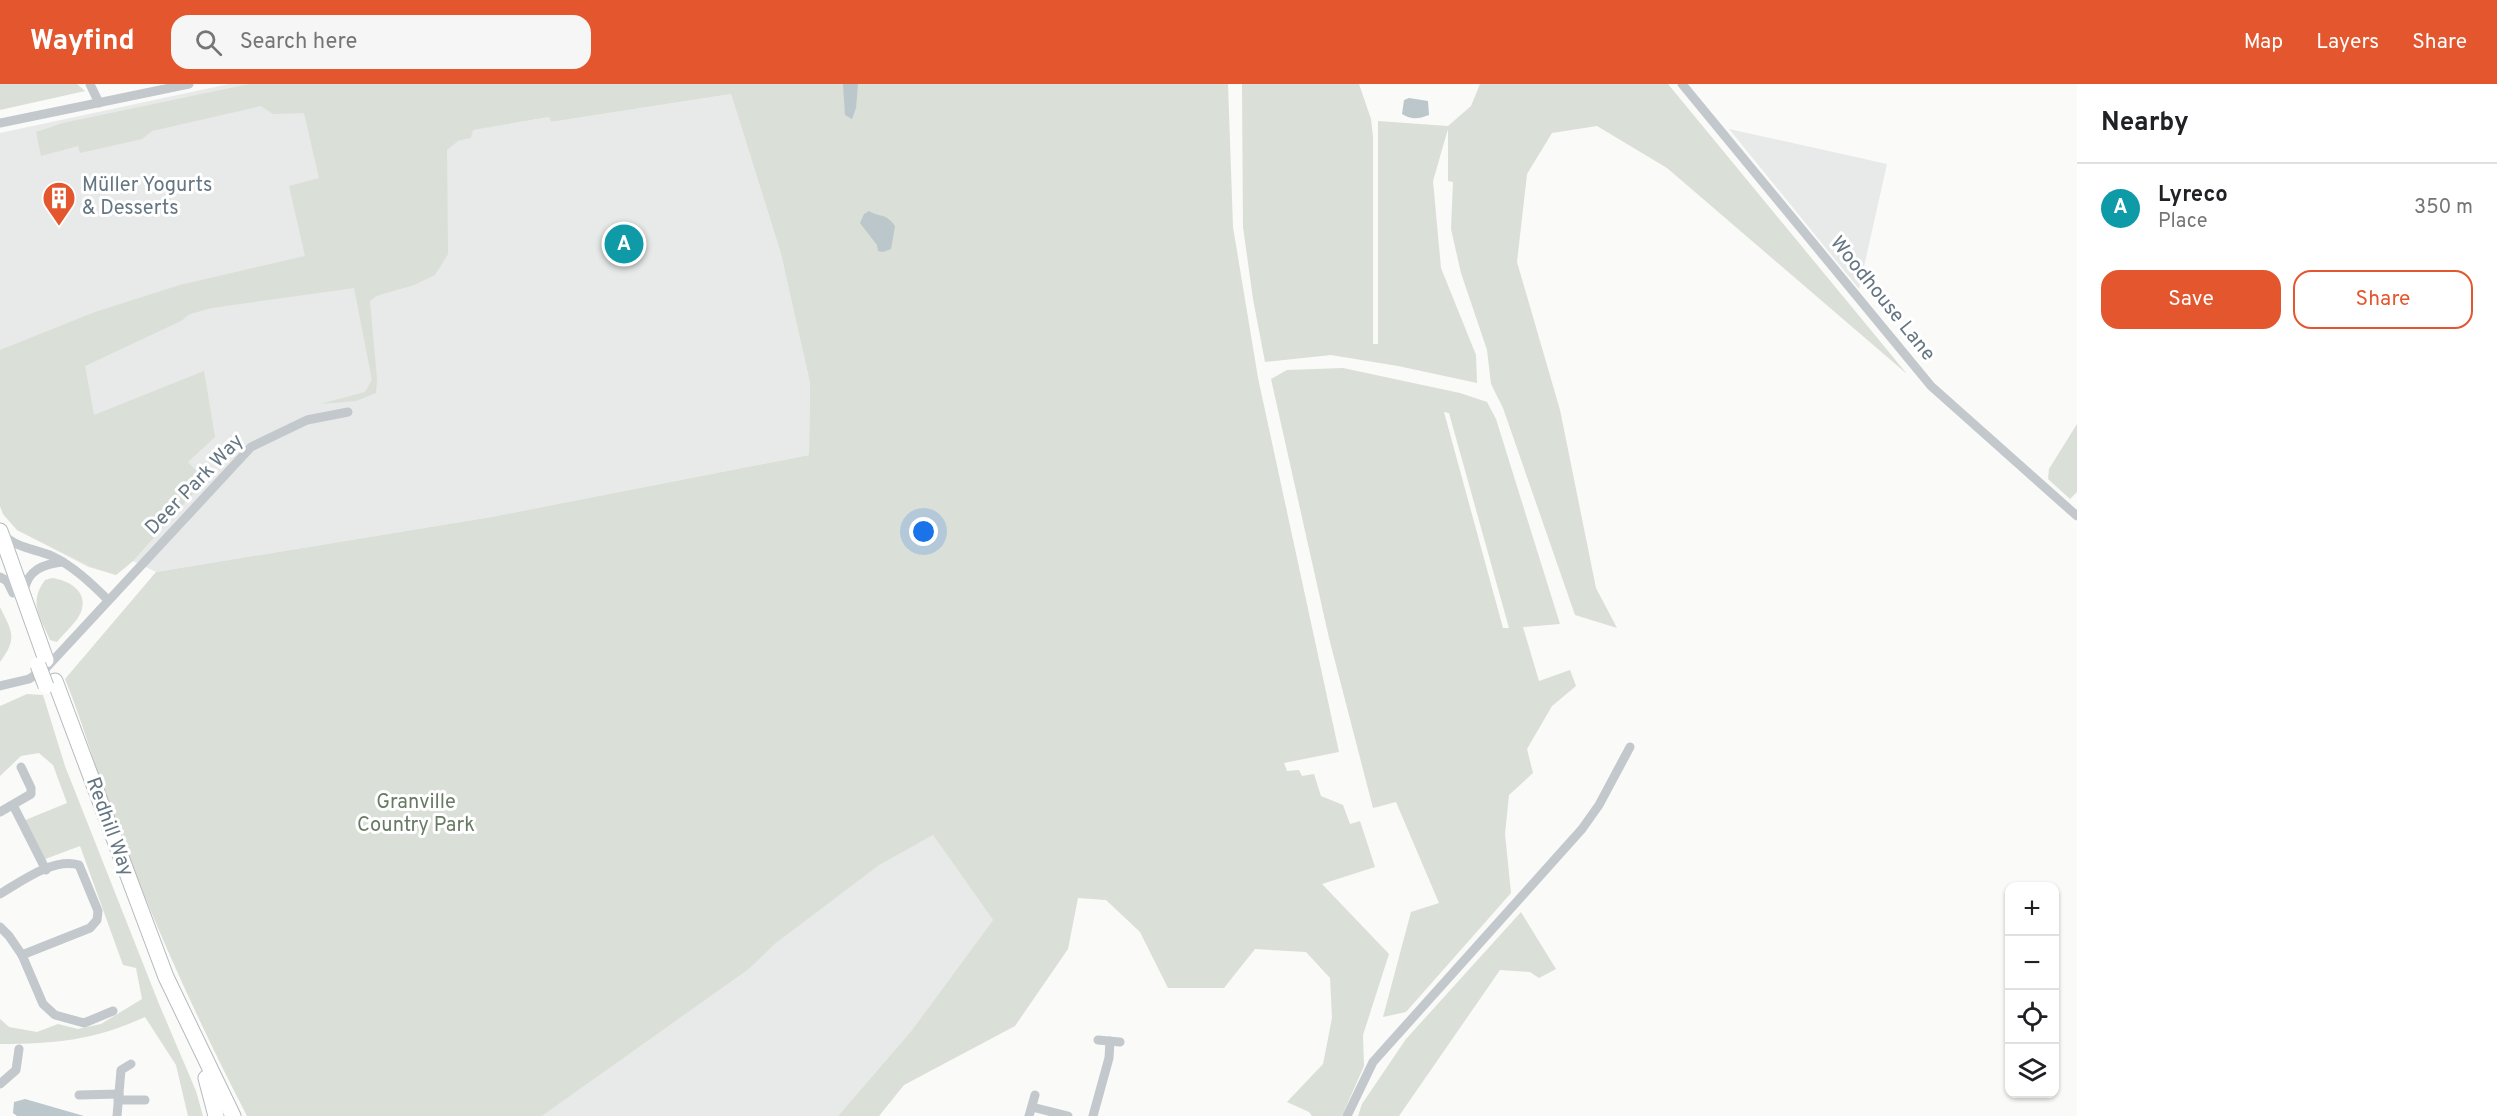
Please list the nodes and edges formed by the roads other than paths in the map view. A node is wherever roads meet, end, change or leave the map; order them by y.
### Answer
1 (90, 84) edge
2 (189, 84) edge
3 (1682, 84) edge
4 (99, 103) junction
5 (0, 123) edge
6 (348, 412) dead end
7 (2077, 516) edge
8 (0, 530) edge
9 (0, 554) edge
10 (63, 562) junction
11 (0, 577) edge
12 (13, 594) junction
13 (108, 600) junction
14 (26, 606) junction
15 (42, 662) junction
16 (50, 683) junction
17 (0, 686) edge
18 (1630, 747) dead end
19 (21, 767) dead end
20 (13, 805) junction
21 (0, 812) edge
22 (46, 870) junction
23 (0, 894) edge
24 (1, 930) edge
25 (22, 956) junction
26 (97, 1007) dead end
27 (113, 1011) dead end
28 (102, 1017) junction
29 (1098, 1040) dead end
30 (19, 1049) dead end
31 (207, 1063) junction
32 (130, 1064) dead end
33 (0, 1084) edge
34 (79, 1095) dead end
35 (1035, 1095) dead end
36 (118, 1097) junction
37 (145, 1100) dead end
38 (1030, 1111) edge
39 (117, 1116) edge
40 (216, 1116) edge
41 (220, 1116) edge
42 (233, 1116) edge
43 (1068, 1116) edge
44 (1093, 1116) edge
45 (1347, 1116) edge

1 - 4 street
2 - 4 street
3 - 7 street, Woodhouse Lane
4 - 5 street
6 - 13 street, Deer Park Way
8 - 10 street
8 - 14 main road, Redhill Way
9 - 12 main road, Redhill Way
10 - 13 street
10 - 14 street
11 - 12 street
12 - 15 main road, Redhill Way
13 - 17 street, Deer Park Way
14 - 15 main road, Redhill Way
15 - 16 main road, Redhill Way, bridge
16 - 31 main road, Redhill Way
16 - 40 main road, Redhill Way
18 - 45 street
19 - 20 street
20 - 21 street
20 - 22 street
22 - 23 street
22 - 25 street
24 - 25 street
25 - 28 street
26 - 28 street
27 - 28 street
29 - 44 street
30 - 33 street
31 - 41 main road
31 - 42 main road, Redhill Way
32 - 36 street
34 - 36 street
35 - 38 street
36 - 37 street
36 - 39 street
38 - 43 street

